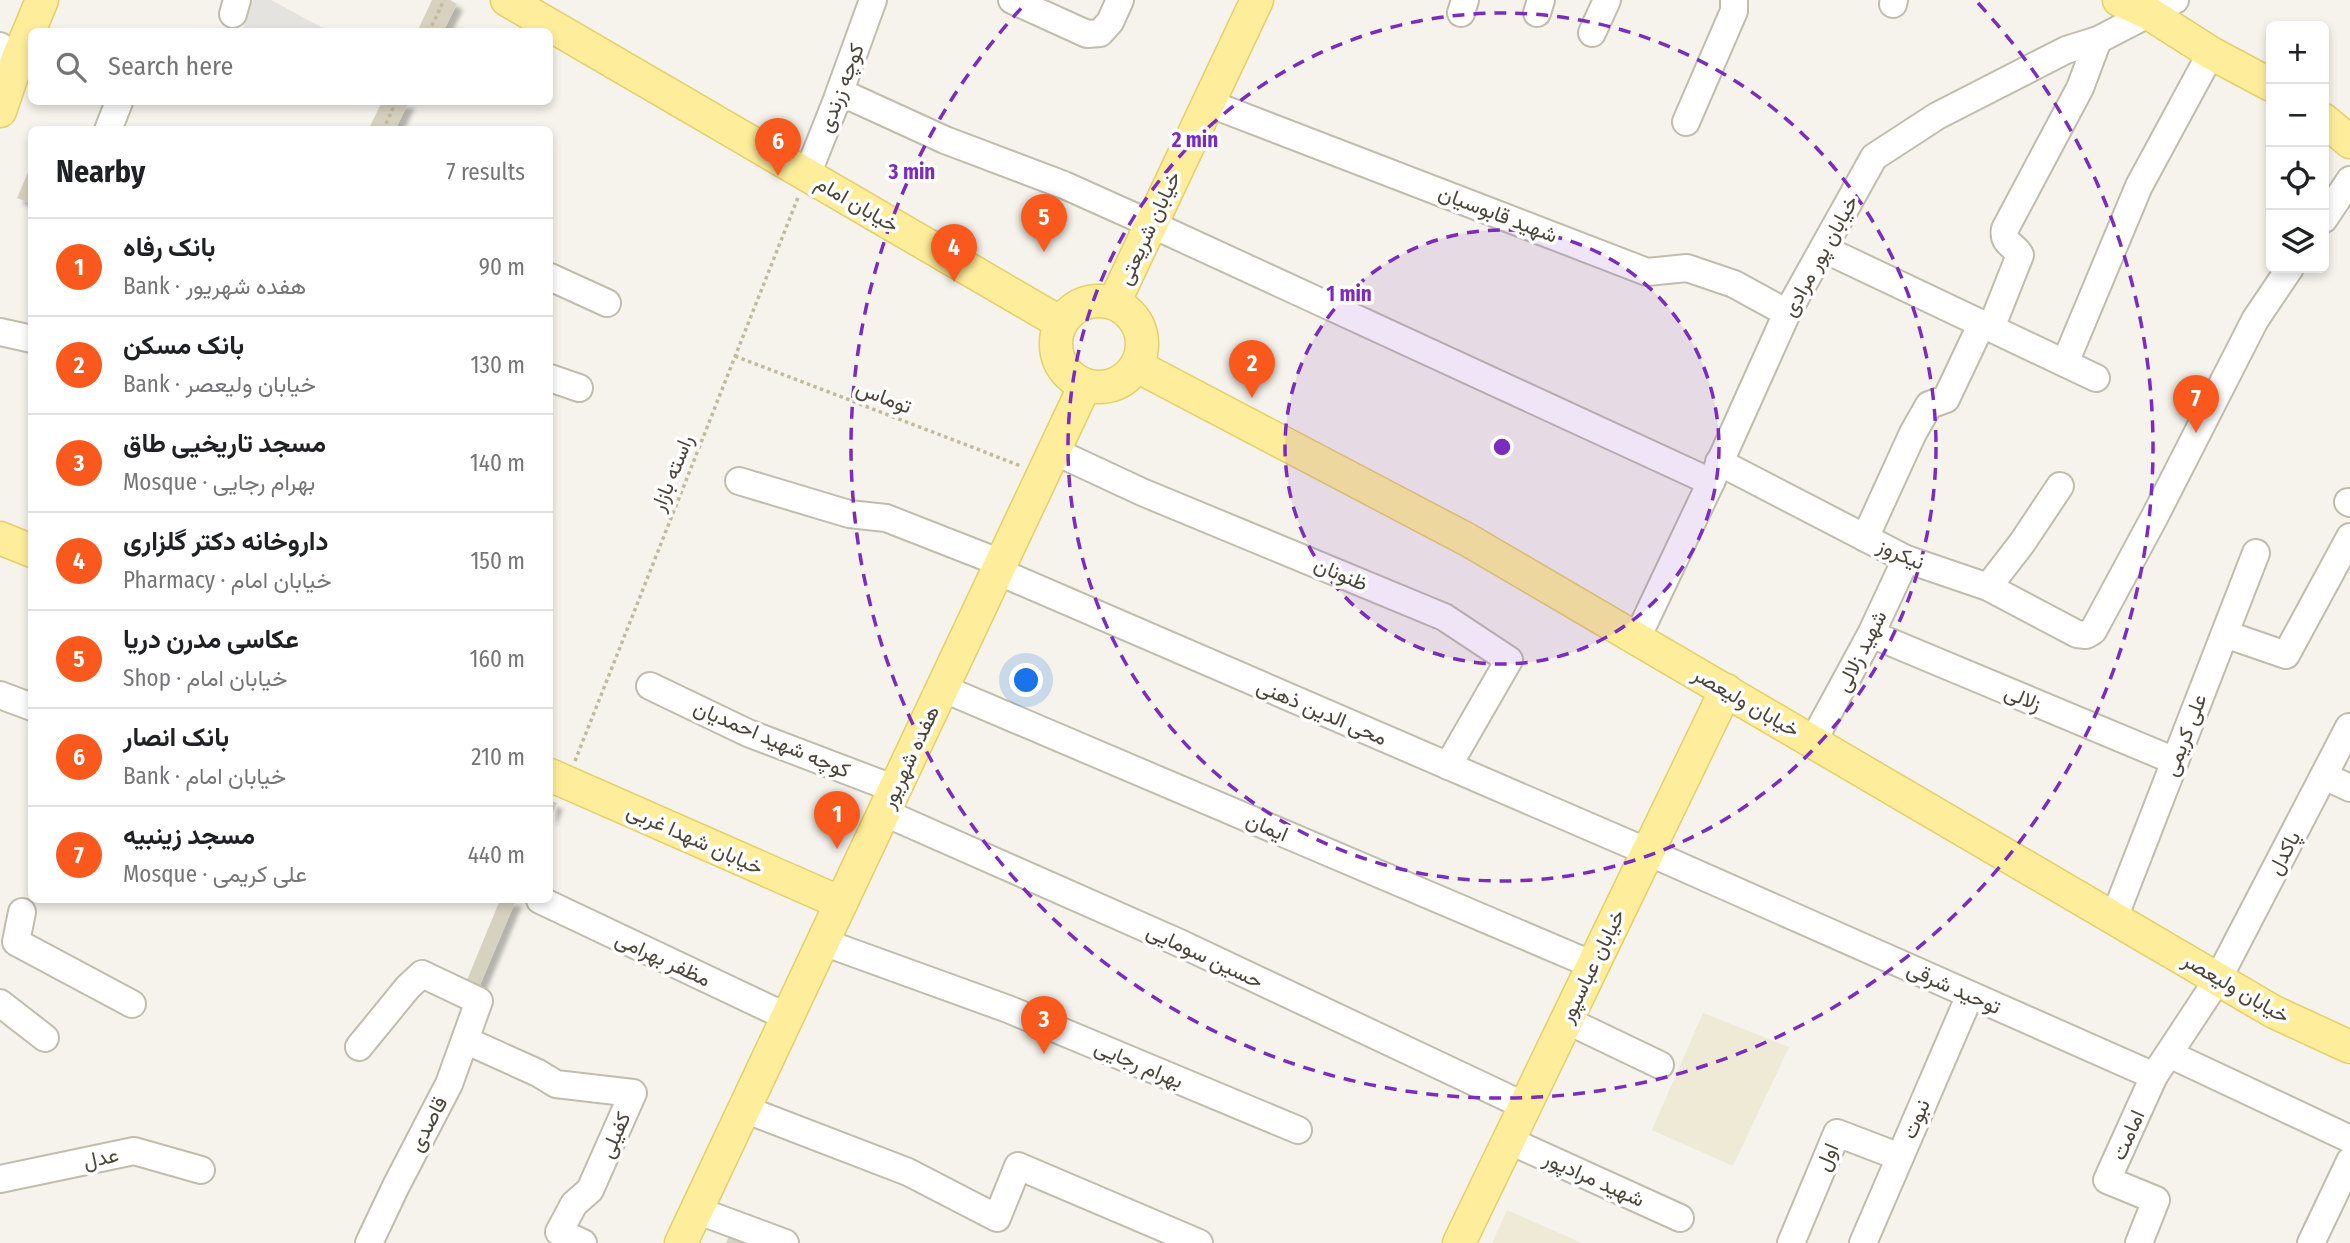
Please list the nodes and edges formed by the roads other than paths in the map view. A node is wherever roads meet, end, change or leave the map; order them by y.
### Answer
1 (42, 0) edge
2 (507, 0) edge
3 (873, 0) edge
4 (1012, 0) edge
5 (1120, 0) edge
6 (1257, 0) edge
7 (1607, 0) edge
8 (1734, 0) edge
9 (2119, 0) edge
10 (2162, 7) edge
11 (1592, 33) dead end
12 (2098, 40) junction
13 (9, 52) edge
14 (2211, 52) junction
15 (2269, 84) edge
16 (840, 92) junction
17 (1208, 103) junction
18 (118, 105) edge
19 (0, 111) edge
20 (1686, 122) dead end
21 (110, 126) edge
22 (807, 175) junction
23 (2350, 180) edge
24 (2329, 212) edge
25 (1151, 224) junction
26 (1824, 249) junction
27 (2288, 273) edge
28 (553, 278) edge
29 (607, 303) dead end
30 (1114, 303) junction
31 (1787, 313) junction
32 (1061, 323) junction
33 (1987, 325) junction
34 (2065, 363) junction
35 (1137, 366) junction
36 (2096, 378) dead end
37 (553, 379) edge
38 (1085, 385) junction
39 (579, 388) dead end
40 (1054, 451) junction
41 (1715, 472) junction
42 (739, 481) dead end
43 (2060, 486) dead end
44 (2350, 537) edge
45 (0, 538) edge
46 (1865, 538) junction
47 (28, 549) edge
48 (2256, 553) dead end
49 (1906, 559) junction
50 (999, 567) junction
51 (1988, 587) junction
52 (1871, 634) junction
53 (2225, 634) junction
54 (1637, 638) junction
55 (650, 686) dead end
56 (942, 688) junction
57 (1726, 690) junction
58 (0, 695) edge
59 (28, 706) edge
60 (2349, 727) edge
61 (1813, 741) junction
62 (2175, 761) junction
63 (1448, 766) junction
64 (2324, 776) junction
65 (558, 779) edge
66 (2350, 788) edge
67 (889, 801) junction
68 (1648, 852) junction
69 (546, 903) edge
70 (841, 903) junction
71 (19, 910) edge
72 (2114, 918) junction
73 (822, 942) junction
74 (1593, 965) junction
75 (2218, 979) junction
76 (1970, 995) junction
77 (0, 1003) edge
78 (132, 1004) dead end
79 (787, 1017) junction
80 (1566, 1020) junction
81 (45, 1038) dead end
82 (465, 1040) junction
83 (359, 1047) dead end
84 (2350, 1047) edge
85 (2169, 1054) junction
86 (1660, 1065) dead end
87 (2154, 1076) junction
88 (1525, 1105) junction
89 (744, 1109) junction
90 (1298, 1130) dead end
91 (2350, 1139) edge
92 (1508, 1140) junction
93 (1900, 1157) junction
94 (2350, 1161) edge
95 (201, 1170) dead end
96 (0, 1179) edge
97 (696, 1210) junction
98 (1680, 1218) dead end
99 (369, 1243) edge
100 (583, 1243) edge
101 (681, 1243) edge
102 (785, 1243) edge
103 (1199, 1243) edge
104 (1459, 1243) edge
105 (1791, 1243) edge
106 (1863, 1243) edge
107 (2139, 1243) edge
108 (2311, 1243) edge

1 - 13 main road
2 - 22 main road, خیابان امام
3 - 16 street, کوچه زرندی
4 - 5 street
6 - 17 main road, خیابان شریعتی
7 - 11 street
8 - 20 street
9 - 10 main road
10 - 12 street, خیابان پور مرادی
10 - 14 main road
12 - 26 street, خیابان پور مرادی
12 - 33 street
13 - 19 main road
14 - 15 main road
14 - 34 street
16 - 22 street, کوچه زرندی
16 - 25 street, نیکروز
17 - 25 main road, خیابان شریعتی
17 - 31 street, شهید قابوسیان
18 - 21 street
22 - 32 main road, خیابان امام
23 - 24 street
25 - 30 main road, خیابان شریعتی
25 - 41 street, نیکروز
26 - 31 street, خیابان پور مرادی
26 - 33 street
27 - 51 street, نیکروز
28 - 29 street
30 - 32 main road
30 - 35 main road
31 - 41 street, خیابان پور مرادی
32 - 38 main road
33 - 34 street
33 - 46 street
34 - 36 street
35 - 38 main road
35 - 54 main road, خیابان ولیعصر
37 - 39 street
38 - 40 main road, هفده شهریور
40 - 50 main road, هفده شهریور
40 - 63 street, ظنونان
41 - 46 street, نیکروز
41 - 54 street, خیابان پور مرادی
42 - 50 street, محی الدین ذهنی
43 - 51 street
44 - 53 street
45 - 47 main road
46 - 49 street, نیکروز
48 - 53 street, علی کریمی
49 - 51 street, نیکروز
49 - 52 street, شهید زلالی
50 - 56 main road, هفده شهریور
50 - 63 street, محی الدین ذهنی
52 - 61 street, شهید زلالی
52 - 62 street, زلالی
53 - 62 street, علی کریمی
54 - 57 main road, خیابان ولیعصر
55 - 67 street, کوچه شهید احمدیان
56 - 67 main road, هفده شهریور
56 - 74 street, ایمان
57 - 61 main road, خیابان ولیعصر
57 - 68 main road, خیابان عباسپور
58 - 59 street
60 - 64 street, پاکدل
61 - 72 main road, خیابان ولیعصر
62 - 72 street, علی کریمی
63 - 68 street, محی الدین ذهنی
64 - 66 street
64 - 75 street, پاکدل
65 - 70 main road, خیابان شهدا غربی
67 - 70 main road, هفده شهریور
67 - 88 street, حسین سومایی
68 - 74 main road, خیابان عباسپور
68 - 76 street, توحید شرقی
69 - 79 street, مظفر بهرامی
70 - 73 main road, هفده شهریور
71 - 78 street
72 - 75 main road, خیابان ولیعصر
73 - 79 main road, هفده شهریور
73 - 90 street, بهرام رجایی
74 - 80 main road, خیابان عباسپور
75 - 84 main road, خیابان ولیعصر
75 - 85 street
76 - 87 street, توحید شرقی
76 - 93 street, نبوت
77 - 81 street
79 - 89 main road, هفده شهریور
80 - 86 street
80 - 88 main road, خیابان عباسپور
82 - 83 street, قاصدی
82 - 99 street, قاصدی
82 - 100 street, کفیلی
85 - 87 street
85 - 91 street
87 - 107 street, امامت
88 - 92 main road, خیابان عباسپور
89 - 97 main road, هفده شهریور
89 - 103 street
92 - 98 street, شهید مرادپور
92 - 104 main road, خیابان عباسپور
93 - 105 street, اول
93 - 106 street, نبوت
94 - 108 street
95 - 96 street, عدل
97 - 101 main road, هفده شهریور
97 - 102 street

